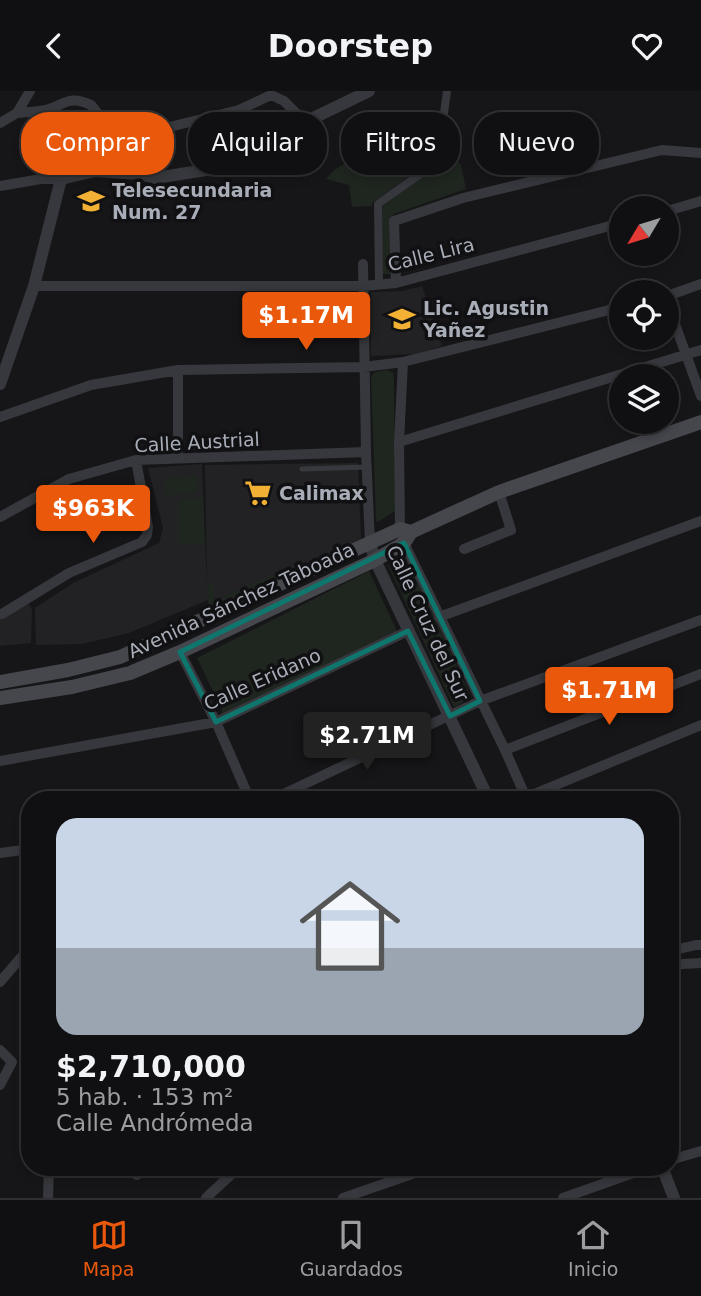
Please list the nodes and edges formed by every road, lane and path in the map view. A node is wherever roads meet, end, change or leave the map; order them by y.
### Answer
1 (30, 91) edge
2 (369, 91) edge
3 (447, 91) edge
4 (26, 112) edge
5 (97, 112) edge
6 (231, 112) edge
7 (295, 112) edge
8 (326, 112) edge
9 (17, 113) junction
10 (21, 113) edge
11 (188, 122) edge
12 (0, 123) edge
13 (701, 153) edge
14 (188, 173) edge
15 (78, 175) edge
16 (144, 175) edge
17 (155, 178) junction
18 (61, 179) junction
19 (0, 187) edge
20 (701, 201) edge
21 (679, 207) edge
22 (609, 226) edge
23 (363, 264) dead end
24 (396, 283) junction
25 (701, 283) edge
26 (379, 284) junction
27 (34, 286) junction
28 (363, 286) junction
29 (679, 291) edge
30 (609, 310) edge
31 (679, 335) edge
32 (701, 350) edge
33 (686, 355) junction
34 (403, 362) junction
35 (364, 367) junction
36 (178, 370) junction
37 (0, 384) edge
38 (701, 396) edge
39 (0, 417) edge
40 (701, 422) edge
41 (399, 442) junction
42 (366, 452) junction
43 (178, 459) junction
44 (136, 460) junction
45 (367, 467) junction
46 (302, 469) dead end
47 (499, 492) junction
48 (0, 517) edge
49 (701, 521) edge
50 (405, 535) junction
51 (370, 543) junction
52 (464, 549) dead end
53 (375, 560) junction
54 (0, 614) edge
55 (439, 617) junction
56 (701, 619) edge
57 (408, 631) junction
58 (180, 652) junction
59 (701, 674) edge
60 (0, 682) edge
61 (0, 698) edge
62 (480, 701) junction
63 (450, 716) junction
64 (216, 722) junction
65 (701, 725) edge
66 (505, 750) junction
67 (0, 761) edge
68 (246, 791) edge
69 (290, 791) edge
70 (485, 791) edge
71 (521, 791) edge
72 (543, 791) edge
73 (21, 851) edge
74 (1, 854) edge
75 (701, 945) edge
76 (679, 949) edge
77 (21, 958) edge
78 (679, 958) edge
79 (701, 963) edge
80 (683, 964) junction
81 (679, 965) edge
82 (0, 982) edge
83 (0, 1050) edge
84 (0, 1086) edge
85 (701, 1151) edge
86 (679, 1157) edge
87 (49, 1176) edge
88 (229, 1176) edge
89 (406, 1176) edge
90 (625, 1176) edge
91 (666, 1176) edge
92 (48, 1198) edge
93 (206, 1198) edge
94 (343, 1198) edge
95 (563, 1198) edge
96 (674, 1198) edge

1 - 9 street
2 - 8 street
3 - 26 street
4 - 5 street
6 - 7 street
9 - 10 street
9 - 12 street
11 - 17 street
13 - 24 street
14 - 17 street
15 - 18 street
16 - 17 street
18 - 19 street
18 - 27 street
20 - 21 street
22 - 24 street, Calle Lira
23 - 28 street, Calle Cruz del Sur
24 - 26 street, Calle Lira
25 - 29 street
26 - 28 street, Calle Lira
27 - 28 street, Calle Lira
27 - 37 street
28 - 35 street, Calle Cruz del Sur
30 - 34 street
31 - 33 street
32 - 33 street
33 - 38 street
33 - 41 street
34 - 35 street
34 - 41 street, Calle Cruz del Sur
35 - 36 street
35 - 42 street, Calle Cruz del Sur
36 - 39 street
36 - 43 street
40 - 47 main road
41 - 50 street, Calle Cruz del Sur
42 - 43 street, Calle Austrial
42 - 45 street, Calle Cruz del Sur
43 - 44 street, Calle Austrial
44 - 48 street, Calle Austrial
44 - 54 street
45 - 46 lane
45 - 51 street, Calle Cruz del Sur
47 - 50 main road
47 - 52 street
49 - 55 street
50 - 51 main road, Avenida Sánchez Taboada
50 - 53 main road, Avenida Sánchez Taboada
50 - 55 street, Calle Cruz del Sur
51 - 53 street, Calle Cruz del Sur
51 - 60 main road, Avenida Sánchez Taboada
53 - 57 street, Calle Cruz del Sur
53 - 58 main road, Avenida Sánchez Taboada
55 - 62 street, Calle Cruz del Sur
56 - 62 street
57 - 63 street, Calle Cruz del Sur
57 - 64 street, Calle Eridano
58 - 61 main road, Avenida Sánchez Taboada
58 - 64 street
59 - 66 street
62 - 63 street
62 - 66 street, Calle Cruz del Sur
63 - 69 street
63 - 70 street, Calle Cruz del Sur
64 - 67 street, Calle Eridano
64 - 68 street
65 - 72 street
66 - 71 street, Calle Cruz del Sur
73 - 74 street
75 - 76 street
77 - 82 street
78 - 80 street
79 - 80 street
80 - 81 street
83 - 84 street
85 - 86 street
87 - 92 street
88 - 93 street
89 - 94 street
90 - 95 street
91 - 96 street

